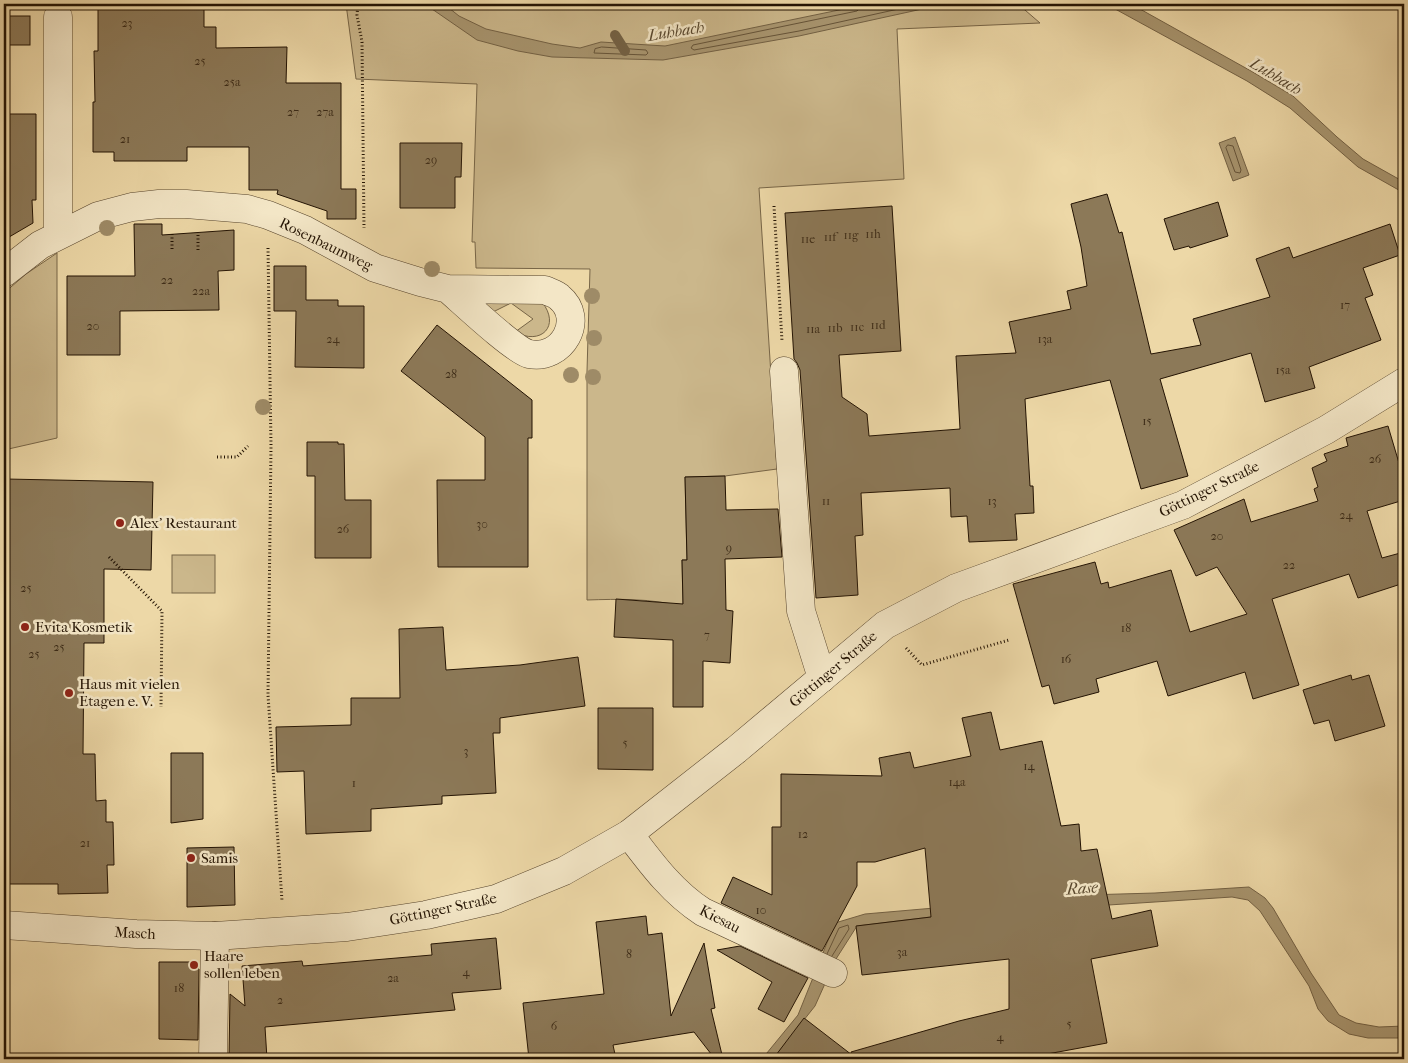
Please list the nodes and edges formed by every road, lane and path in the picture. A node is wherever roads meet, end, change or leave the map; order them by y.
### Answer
1 (358, 4) edge
2 (58, 17) dead end
3 (774, 206) dead end
4 (268, 215) junction
5 (58, 234) junction
6 (355, 258) junction
7 (4, 272) edge
8 (448, 289) dead end
9 (784, 371) joint
10 (1404, 382) edge
11 (248, 446) dead end
12 (217, 457) dead end
13 (109, 557) dead end
14 (885, 625) junction
15 (1009, 640) dead end
16 (822, 678) junction
17 (161, 707) dead end
18 (629, 834) junction
19 (4, 925) edge
20 (275, 932) junction
21 (215, 936) junction
22 (824, 969) dead end
23 (213, 1059) edge

1 - 6 path
2 - 5 street
3 - 9 path
4 - 5 street, Rosenbaumweg
4 - 6 street, Rosenbaumweg
4 - 20 path
5 - 7 street, Rosenbaumweg
6 - 8 street, Rosenbaumweg
9 - 16 street
10 - 14 street, Göttinger Straße
11 - 12 path
13 - 17 path
14 - 15 path
14 - 16 street, Göttinger Straße
16 - 18 street, Göttinger Straße
18 - 20 street, Göttinger Straße
18 - 22 street, Kiesau
19 - 21 street, Masch
20 - 21 street, Masch
21 - 23 street

